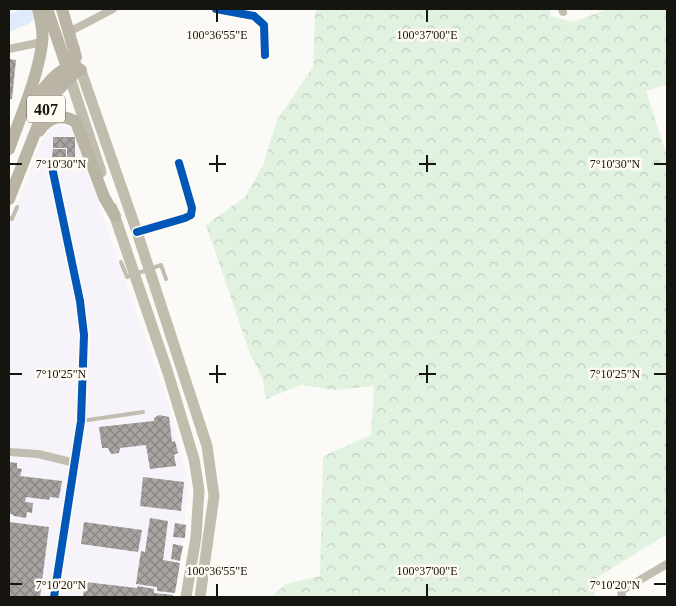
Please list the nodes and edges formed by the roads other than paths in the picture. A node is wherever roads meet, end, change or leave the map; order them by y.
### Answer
1 (38, 9) edge
2 (62, 9) edge
3 (114, 9) edge
4 (216, 9) edge
5 (46, 17) edge
6 (68, 27) junction
7 (42, 42) junction
8 (9, 49) edge
9 (266, 55) dead end
10 (73, 71) junction
11 (31, 145) junction
12 (9, 149) edge
13 (9, 159) edge
14 (179, 163) dead end
15 (53, 172) dead end
16 (13, 203) edge
17 (115, 216) junction
18 (9, 218) edge
19 (137, 232) junction
20 (121, 262) dead end
21 (166, 279) dead end
22 (143, 412) dead end
23 (81, 421) junction
24 (9, 452) edge
25 (75, 463) junction
26 (667, 564) edge
27 (54, 597) edge
28 (186, 597) edge
29 (200, 597) edge
30 (622, 597) edge

1 - 5 main road
2 - 6 main road
3 - 6 street
4 - 9 street
5 - 7 main road
5 - 10 main road
6 - 10 main road
7 - 8 street
7 - 12 main road
10 - 11 main road, 407
10 - 13 main road, 407
10 - 17 main road
10 - 19 main road
11 - 16 main road, 407
11 - 17 main road
14 - 19 street
15 - 23 street
16 - 18 lane
17 - 28 main road
19 - 29 main road
20 - 21 lane, bridge
22 - 23 lane
23 - 25 street
24 - 25 street
25 - 27 street
26 - 30 street

